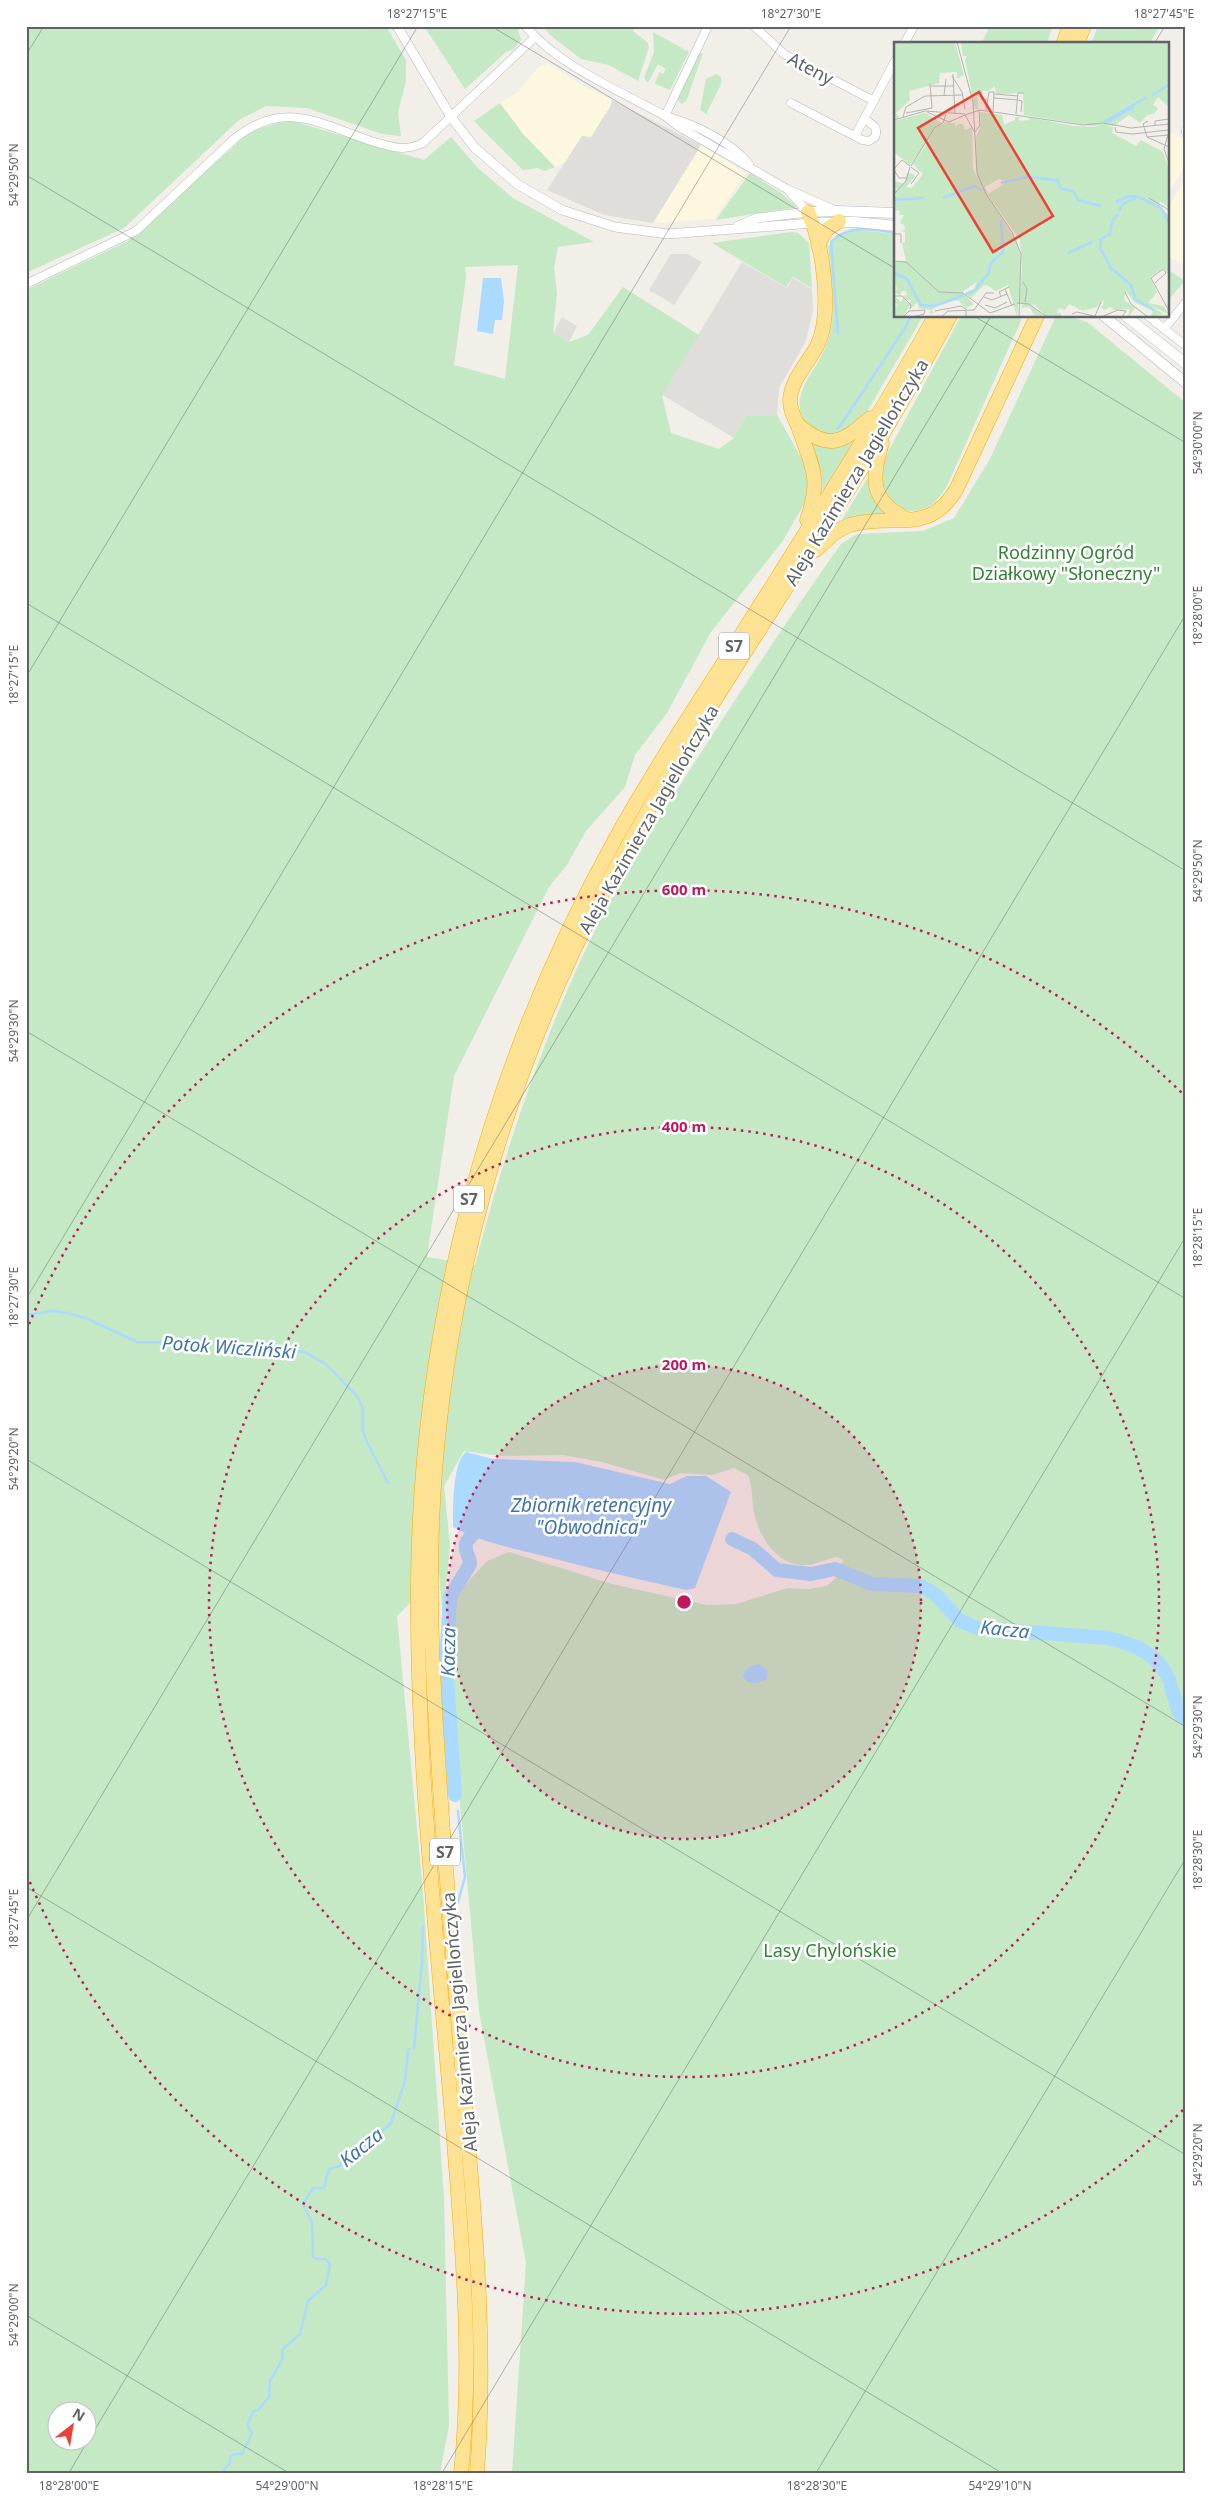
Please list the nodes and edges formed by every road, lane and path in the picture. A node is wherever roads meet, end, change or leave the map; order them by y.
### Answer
1 (398, 26) edge
2 (525, 26) edge
3 (708, 26) edge
4 (754, 26) edge
5 (914, 26) edge
6 (1070, 26) edge
7 (1084, 26) edge
8 (535, 37) junction
9 (905, 42) edge
10 (1064, 42) edge
11 (1078, 42) edge
12 (894, 63) edge
13 (874, 101) junction
14 (791, 103) dead end
15 (665, 116) junction
16 (451, 117) junction
17 (864, 119) junction
18 (855, 136) junction
19 (788, 189) junction
20 (894, 213) edge
21 (838, 216) junction
22 (810, 217) junction
23 (894, 226) edge
24 (818, 245) junction
25 (26, 284) edge
26 (1186, 302) edge
27 (933, 318) edge
28 (949, 318) edge
29 (1035, 318) edge
30 (1106, 318) edge
31 (1128, 318) edge
32 (1150, 318) edge
33 (1164, 329) junction
34 (1186, 346) edge
35 (1186, 364) edge
36 (1186, 383) edge
37 (884, 406) junction
38 (890, 419) junction
39 (796, 423) junction
40 (907, 520) junction
41 (800, 542) junction
42 (802, 562) junction
43 (461, 2473) edge
44 (477, 2473) edge

1 - 16 street
2 - 8 street
3 - 15 street
4 - 13 street, Ateny
5 - 9 street
6 - 10 highway
7 - 11 highway
8 - 15 street
8 - 16 street
12 - 13 street
13 - 17 street
14 - 18 street
15 - 19 street
16 - 22 street
16 - 25 street
17 - 18 street
17 - 18 street
19 - 21 street
19 - 22 street
20 - 21 main road
21 - 22 main road
21 - 23 main road
21 - 24 highway
22 - 24 highway
24 - 39 highway
26 - 33 street
27 - 37 highway, Aleja Kazimierza Jagiellończyka / S7
28 - 38 highway, Aleja Kazimierza Jagiellończyka / S7
29 - 40 highway
30 - 36 main road
31 - 35 main road
32 - 33 street
33 - 34 street
37 - 39 highway
37 - 41 highway, Aleja Kazimierza Jagiellończyka / S7
38 - 40 highway
38 - 42 highway, Aleja Kazimierza Jagiellończyka / S7
39 - 41 highway
40 - 42 highway
41 - 43 highway, Aleja Kazimierza Jagiellończyka / S7
42 - 44 highway, Aleja Kazimierza Jagiellończyka / S7

